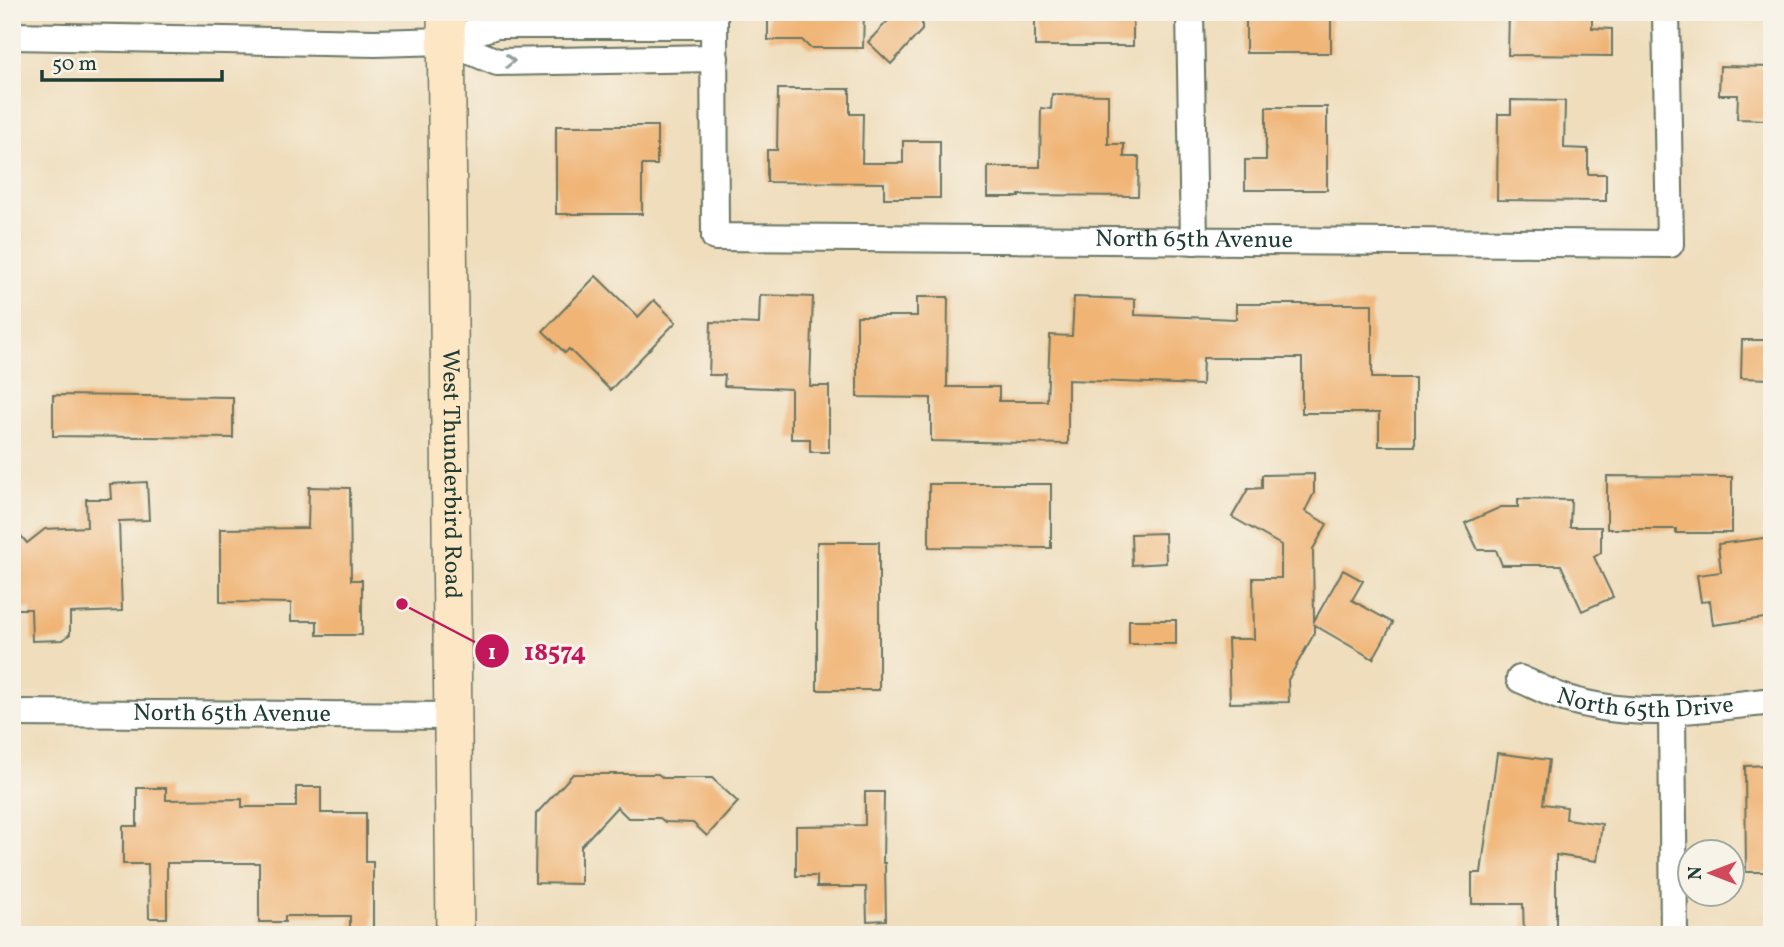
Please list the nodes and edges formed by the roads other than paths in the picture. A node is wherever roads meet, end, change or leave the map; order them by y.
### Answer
1 (1190, 12) edge
2 (1666, 12) edge
3 (714, 19) edge
4 (602, 26) junction
5 (446, 27) edge
6 (12, 36) edge
7 (715, 58) junction
8 (602, 60) junction
9 (1194, 241) junction
10 (1520, 679) dead end
11 (1772, 701) edge
12 (1672, 712) junction
13 (12, 713) edge
14 (453, 716) junction
15 (455, 935) edge
16 (1674, 935) edge

1 - 9 street
2 - 9 street, North 65th Avenue
3 - 4 street
3 - 7 street
4 - 5 street
4 - 8 street
5 - 6 street
5 -> 8 street
5 - 14 main road, West Thunderbird Road
7 - 8 street
7 - 9 street, North 65th Avenue
10 - 12 street, North 65th Drive
11 - 12 street, North 65th Drive
12 - 16 street
13 - 14 street, North 65th Avenue
14 - 15 main road, West Thunderbird Road

